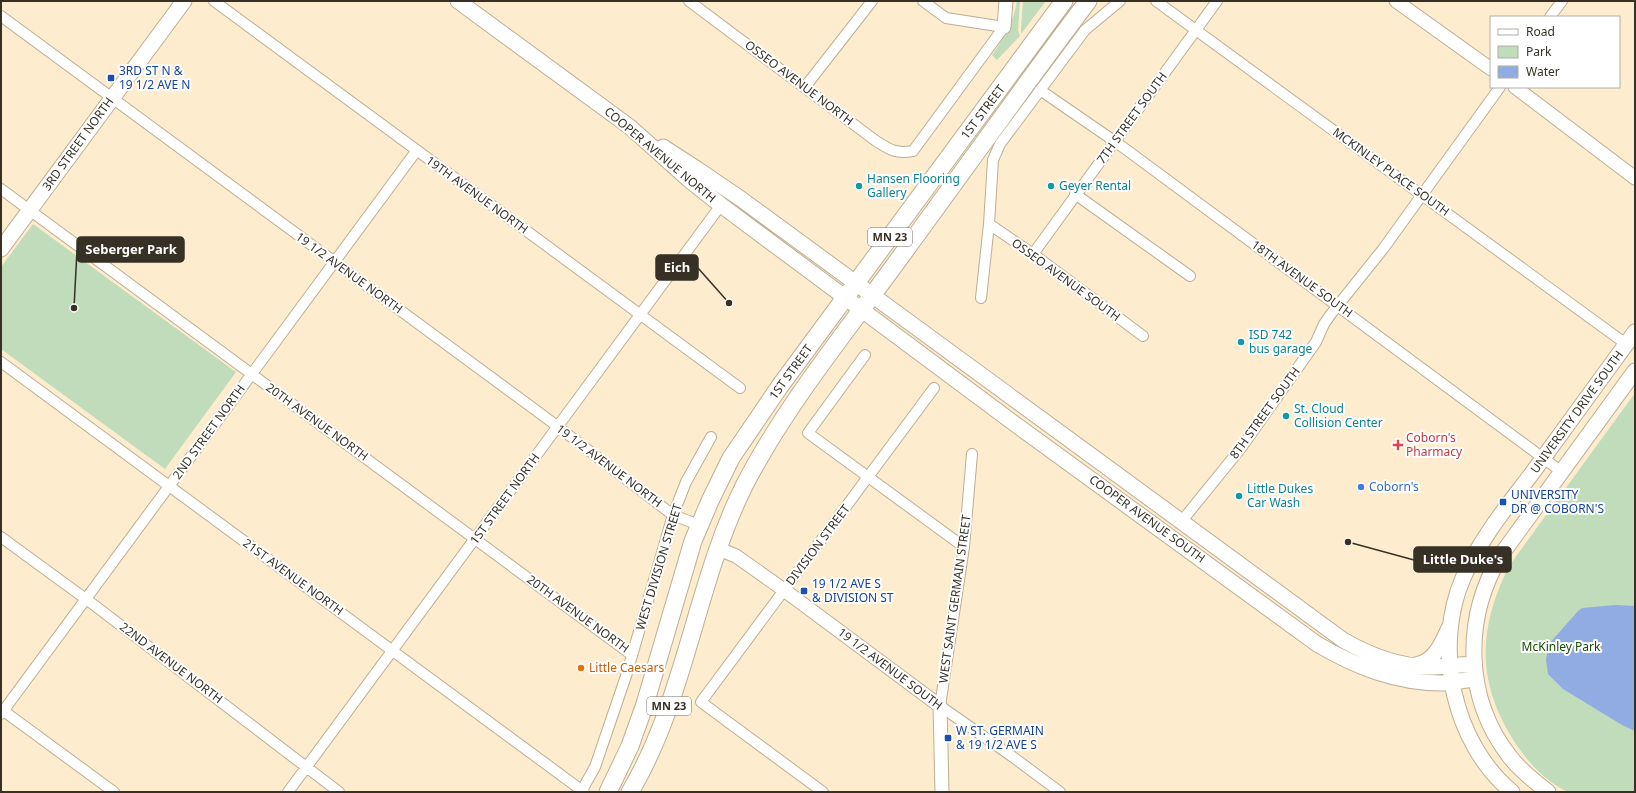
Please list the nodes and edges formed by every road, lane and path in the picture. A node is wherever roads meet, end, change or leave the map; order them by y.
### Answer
1 (184, 1) edge
2 (214, 1) edge
3 (458, 1) edge
4 (689, 1) edge
5 (872, 1) edge
6 (923, 1) edge
7 (1006, 1) edge
8 (1064, 1) edge
9 (1088, 1) edge
10 (1120, 1) edge
11 (1156, 1) edge
12 (1217, 1) edge
13 (1396, 1) edge
14 (1562, 1) edge
15 (1, 16) edge
16 (1551, 16) edge
17 (1004, 27) junction
18 (1196, 30) junction
19 (1490, 68) edge
20 (805, 87) junction
21 (1499, 88) edge
22 (1516, 88) edge
23 (1040, 90) junction
24 (112, 98) junction
25 (630, 127) junction
26 (1115, 142) junction
27 (417, 150) junction
28 (1635, 178) edge
29 (1, 189) edge
30 (1076, 194) junction
31 (1422, 195) junction
32 (721, 205) junction
33 (29, 210) junction
34 (989, 224) junction
35 (1, 249) edge
36 (1033, 254) junction
37 (334, 262) junction
38 (1190, 276) dead end
39 (856, 283) junction
40 (872, 295) junction
41 (846, 297) junction
42 (981, 298) dead end
43 (1338, 306) junction
44 (862, 310) junction
45 (640, 315) junction
46 (1143, 336) dead end
47 (1631, 338) edge
48 (865, 355) dead end
49 (1, 362) edge
50 (1635, 372) edge
51 (252, 374) junction
52 (740, 388) dead end
53 (934, 388) dead end
54 (558, 426) junction
55 (711, 437) dead end
56 (972, 454) dead end
57 (1543, 458) junction
58 (1562, 472) junction
59 (868, 477) junction
60 (169, 486) junction
61 (673, 515) junction
62 (1181, 522) junction
63 (699, 525) junction
64 (1, 537) edge
65 (475, 539) junction
66 (964, 547) junction
67 (719, 549) junction
68 (784, 590) junction
69 (86, 599) junction
70 (1452, 620) junction
71 (392, 651) junction
72 (632, 655) junction
73 (1474, 664) junction
74 (1414, 665) junction
75 (1450, 666) junction
76 (1475, 680) junction
77 (1453, 682) junction
78 (940, 706) junction
79 (2, 711) edge
80 (307, 767) junction
81 (583, 791) edge
82 (114, 792) edge
83 (288, 792) edge
84 (340, 792) edge
85 (608, 792) edge
86 (630, 792) edge
87 (822, 792) edge
88 (942, 792) edge
89 (1060, 792) edge
90 (1512, 792) edge
91 (1548, 792) edge

1 - 24 main road, 3RD STREET NORTH
2 - 27 street, 19TH AVENUE NORTH
3 - 25 main road, COOPER AVENUE NORTH
4 - 20 street, OSSEO AVENUE NORTH
5 - 20 street
6 - 17 street
7 - 17 street
8 - 39 highway, 1ST STREET / MN 23
9 - 40 highway, 1ST STREET / MN 23
10 - 23 street
11 - 18 street, MCKINLEY PLACE SOUTH
12 - 18 street, 7TH STREET SOUTH
13 - 19 street
14 - 16 street
15 - 24 street, 19 1/2 AVENUE NORTH
17 - 20 street, OSSEO AVENUE NORTH
18 - 26 street, 7TH STREET SOUTH
18 - 31 street, MCKINLEY PLACE SOUTH
21 - 31 street, 8TH STREET SOUTH
22 - 28 street
23 - 26 street, 18TH AVENUE SOUTH
23 - 34 street
24 - 33 main road, 3RD STREET NORTH
24 - 37 street, 19 1/2 AVENUE NORTH
25 - 32 main road, COOPER AVENUE NORTH
25 - 39 main road
26 - 30 street, 7TH STREET SOUTH
26 - 43 street, 18TH AVENUE SOUTH
27 - 37 street, 2ND STREET NORTH
27 - 45 street, 19TH AVENUE NORTH
29 - 33 street, 20TH AVENUE NORTH
30 - 36 street, 7TH STREET SOUTH
30 - 38 street
31 - 43 street, 8TH STREET SOUTH
31 - 47 street, MCKINLEY PLACE SOUTH
32 - 41 main road, COOPER AVENUE NORTH
32 - 45 street, 1ST STREET NORTH
33 - 35 main road, 3RD STREET NORTH
33 - 51 street, 20TH AVENUE NORTH
34 - 36 street, OSSEO AVENUE SOUTH
34 - 42 street
36 - 46 street, OSSEO AVENUE SOUTH
37 - 51 street, 2ND STREET NORTH
37 - 54 street, 19 1/2 AVENUE NORTH
39 - 40 main road
39 - 41 highway, 1ST STREET / MN 23
40 - 44 highway, 1ST STREET / MN 23
40 - 62 main road
41 - 44 main road, COOPER AVENUE NORTH
41 - 63 highway, 1ST STREET / MN 23
43 - 57 street, 18TH AVENUE SOUTH
43 - 62 street, 8TH STREET SOUTH
44 - 67 highway, 1ST STREET / MN 23
44 - 77 main road, COOPER AVENUE SOUTH
45 - 52 street, 19TH AVENUE NORTH
45 - 54 street, 1ST STREET NORTH
47 - 57 main road, UNIVERSITY DRIVE SOUTH
48 - 59 street
49 - 60 street, 21ST AVENUE NORTH
50 - 58 main road, UNIVERSITY DRIVE SOUTH
51 - 60 street, 2ND STREET NORTH
51 - 65 street, 20TH AVENUE NORTH
53 - 59 street, DIVISION STREET
54 - 61 street, 19 1/2 AVENUE NORTH
54 - 65 street, 1ST STREET NORTH
55 - 61 street, WEST DIVISION STREET
56 - 66 street, WEST SAINT GERMAIN STREET
57 - 58 street, 18TH AVENUE SOUTH
57 - 70 main road, UNIVERSITY DRIVE SOUTH
58 - 73 main road, UNIVERSITY DRIVE SOUTH
59 - 66 street
59 - 68 street, DIVISION STREET
60 - 69 street, 2ND STREET NORTH
60 - 71 street, 21ST AVENUE NORTH
61 - 63 street, 19 1/2 AVENUE NORTH
61 - 72 street, WEST DIVISION STREET
62 - 74 main road
63 - 85 highway, 1ST STREET / MN 23
64 - 69 street, 22ND AVENUE NORTH
65 - 71 street, 1ST STREET NORTH
65 - 72 street, 20TH AVENUE NORTH
66 - 78 street, WEST SAINT GERMAIN STREET
67 - 68 street, 19 1/2 AVENUE SOUTH
67 - 86 highway, 1ST STREET / MN 23
68 - 78 street, 19 1/2 AVENUE SOUTH
68 - 87 street, DIVISION STREET
69 - 79 street, 2ND STREET NORTH
69 - 80 street, 22ND AVENUE NORTH
70 - 74 main road
70 - 75 main road, UNIVERSITY DRIVE SOUTH
71 - 80 street, 1ST STREET NORTH
71 - 81 street, 21ST AVENUE NORTH
72 - 81 street, WEST DIVISION STREET
73 - 75 main road
73 - 76 main road
74 - 75 main road
75 - 77 main road
76 - 77 main road, COOPER AVENUE SOUTH
76 - 91 main road
77 - 90 main road
78 - 88 street, WEST SAINT GERMAIN STREET
78 - 89 street, 19 1/2 AVENUE SOUTH
79 - 82 street
80 - 83 street, 1ST STREET NORTH
80 - 84 street, 22ND AVENUE NORTH

